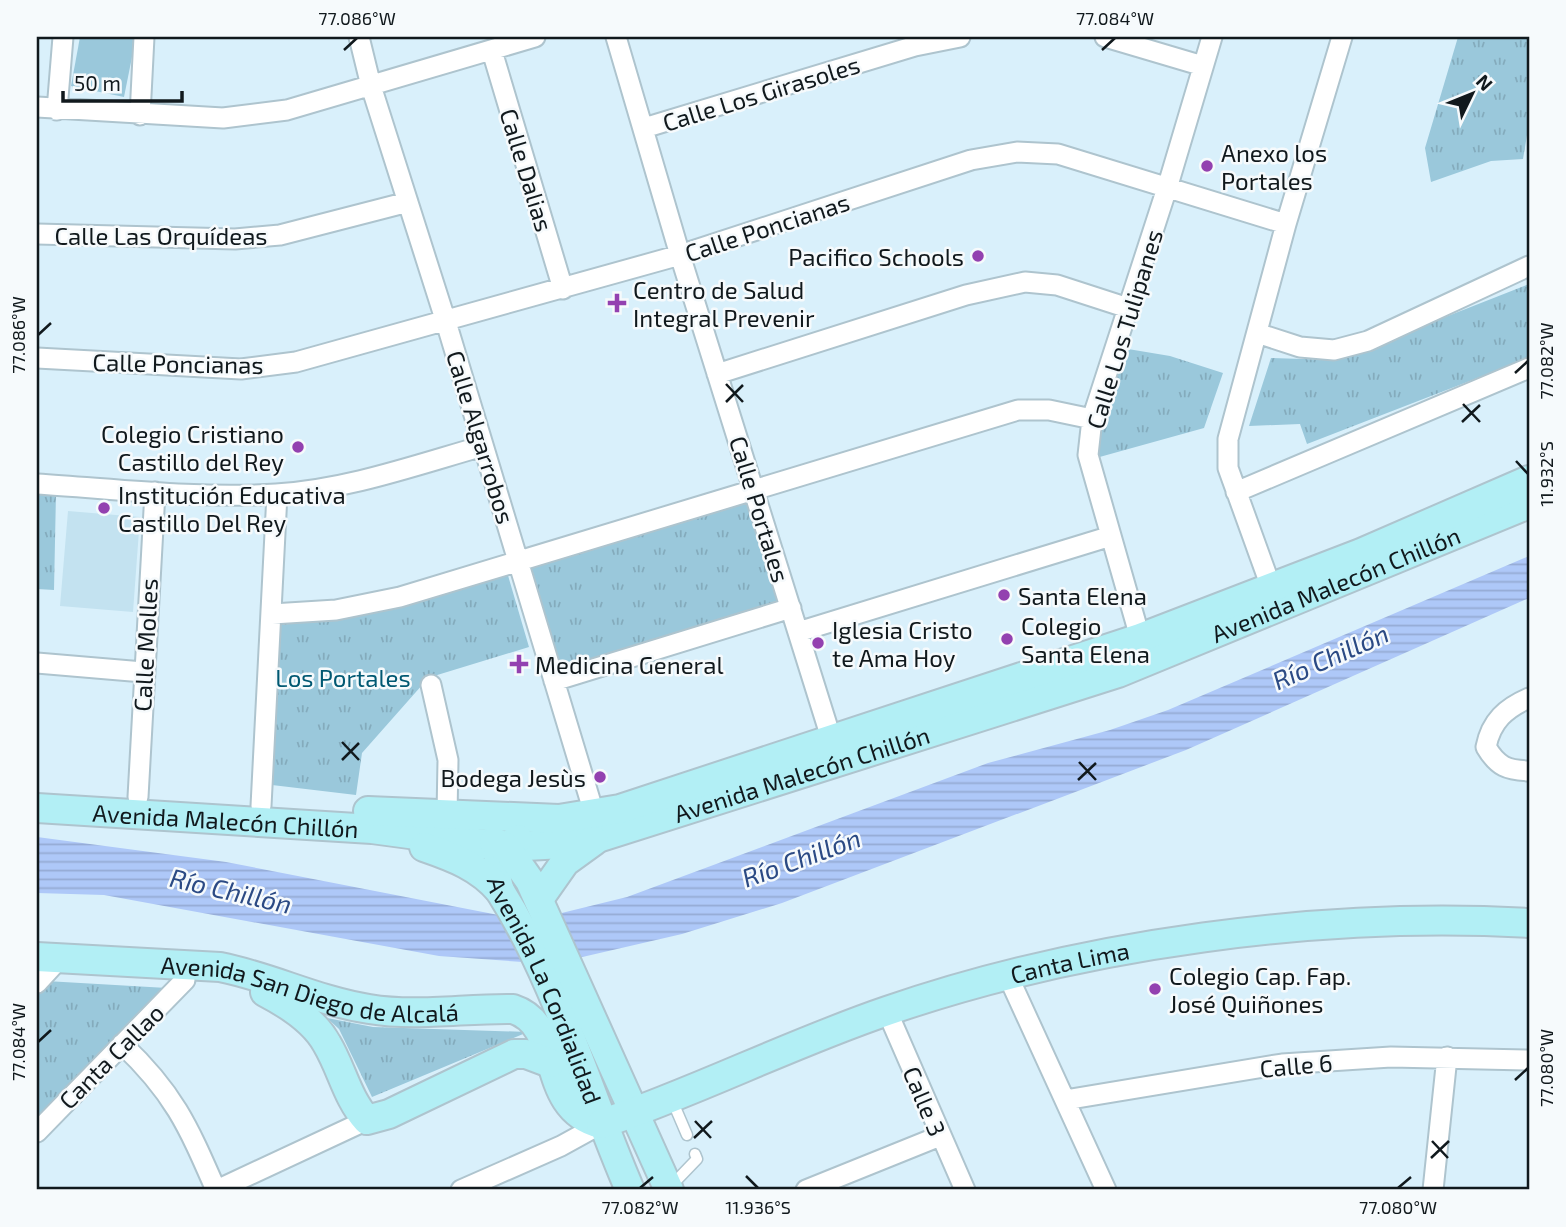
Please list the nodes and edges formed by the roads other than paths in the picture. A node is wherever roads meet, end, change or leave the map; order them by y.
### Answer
1 (63, 37) edge
2 (144, 37) edge
3 (359, 37) edge
4 (535, 37) edge
5 (617, 37) edge
6 (960, 37) edge
7 (1105, 37) edge
8 (1212, 37) edge
9 (1342, 37) edge
10 (492, 51) junction
11 (1203, 66) junction
12 (371, 86) junction
13 (37, 107) edge
14 (57, 110) junction
15 (139, 115) junction
16 (644, 128) junction
17 (1168, 185) junction
18 (408, 202) junction
19 (1286, 223) junction
20 (37, 233) edge
21 (680, 255) junction
22 (1529, 266) edge
23 (563, 289) junction
24 (1128, 308) junction
25 (446, 322) junction
26 (1256, 333) junction
27 (37, 358) edge
28 (1529, 368) edge
29 (718, 374) junction
30 (1092, 419) junction
31 (483, 446) junction
32 (1529, 480) edge
33 (37, 484) edge
34 (754, 489) junction
35 (155, 492) junction
36 (1237, 492) junction
37 (277, 494) junction
38 (1529, 504) edge
39 (1111, 536) junction
40 (518, 559) junction
41 (1271, 587) junction
42 (791, 608) junction
43 (272, 614) junction
44 (799, 632) junction
45 (1144, 650) junction
46 (37, 663) edge
47 (143, 672) junction
48 (554, 681) junction
49 (430, 685) dead end
50 (1529, 698) edge
51 (832, 741) junction
52 (1529, 771) edge
53 (37, 790) edge
54 (138, 797) junction
55 (261, 806) junction
56 (37, 808) edge
57 (433, 815) junction
58 (559, 818) junction
59 (598, 825) junction
60 (372, 829) junction
61 (506, 847) junction
62 (539, 899) junction
63 (505, 900) junction
64 (1529, 923) edge
65 (43, 970) edge
66 (1008, 976) junction
67 (185, 980) junction
68 (564, 987) junction
69 (887, 1011) junction
70 (122, 1044) junction
71 (1447, 1057) junction
72 (1529, 1060) edge
73 (550, 1063) junction
74 (672, 1099) junction
75 (1065, 1100) junction
76 (632, 1114) junction
77 (367, 1120) junction
78 (601, 1124) junction
79 (37, 1132) edge
80 (687, 1135) dead end
81 (940, 1136) junction
82 (695, 1154) dead end
83 (668, 1189) edge
84 (216, 1190) edge
85 (461, 1190) edge
86 (630, 1190) edge
87 (806, 1190) edge
88 (965, 1190) edge
89 (1106, 1190) edge
90 (1433, 1190) edge

1 - 14 street
2 - 15 street
3 - 12 street, Calle Algarrobos
4 - 10 street
5 - 16 street, Calle Portales
6 - 16 street, Calle Los Girasoles
7 - 11 street
8 - 11 street, Calle Los Tulipanes
9 - 19 street
10 - 12 street
10 - 23 street, Calle Dalias
11 - 17 street, Calle Los Tulipanes
12 - 15 street
12 - 18 street, Calle Algarrobos
13 - 14 street
14 - 15 street
16 - 21 street, Calle Portales
17 - 19 street, Calle Poncianas
17 - 21 street, Calle Poncianas
17 - 24 street, Calle Los Tulipanes
18 - 20 street, Calle Las Orquídeas
18 - 25 street, Calle Algarrobos
19 - 26 street
21 - 23 street, Calle Poncianas
21 - 29 street, Calle Portales
22 - 26 street
23 - 25 street, Calle Poncianas
24 - 29 street
24 - 30 street, Calle Los Tulipanes
25 - 27 street, Calle Poncianas
25 - 31 street, Calle Algarrobos
26 - 36 street
28 - 36 street
29 - 34 street, Calle Portales
30 - 34 street
30 - 39 street, Calle Los Tulipanes
31 - 37 street
31 - 40 street, Calle Algarrobos
32 - 41 main road, Avenida Malecón Chillón
33 - 35 street
34 - 40 street
34 - 42 street, Calle Portales
35 - 37 street
35 - 47 street, Calle Molles
36 - 41 street
37 - 43 street
38 - 45 main road, Avenida Malecón Chillón
39 - 44 street
39 - 45 street, Calle Los Tulipanes
40 - 43 street
40 - 48 street, Calle Algarrobos
41 - 45 main road, Avenida Malecón Chillón
42 - 44 street, Calle Portales
42 - 48 street
43 - 55 street
44 - 51 street, Calle Portales
45 - 51 main road, Avenida Malecón Chillón
45 - 59 main road, Avenida Malecón Chillón
46 - 47 street
47 - 54 street, Calle Molles
48 - 59 street, Calle Algarrobos
49 - 57 street
50 - 52 street
51 - 59 main road, Avenida Malecón Chillón
53 - 54 main road, Avenida Malecón Chillón
54 - 55 main road, Avenida Malecón Chillón
55 - 57 main road, Avenida Malecón Chillón
56 - 60 main road, Avenida Malecón Chillón
57 - 58 main road, Avenida Malecón Chillón
57 - 61 main road
58 - 59 main road, Avenida Malecón Chillón
58 - 61 main road, Avenida La Cordialidad
59 - 61 main road, Avenida Malecón Chillón
59 - 62 main road, Avenida La Cordialidad
60 - 61 main road, Avenida Malecón Chillón
60 - 63 main road
61 - 62 main road
61 - 63 main road, Avenida La Cordialidad
62 - 68 main road, Avenida La Cordialidad
63 - 68 main road, Avenida La Cordialidad
64 - 66 main road, Canta Lima
65 - 67 main road, Avenida San Diego de Alcalá
65 - 73 main road, Avenida San Diego de Alcalá
66 - 69 main road, Canta Lima
66 - 75 street
67 - 70 street, Canta Callao
67 - 77 main road, Avenida San Diego de Alcalá
68 - 76 main road, Avenida La Cordialidad
68 - 78 main road, Avenida La Cordialidad
69 - 74 main road, Canta Lima
69 - 81 street, Calle 3
70 - 79 street, Canta Callao
70 - 84 street
71 - 72 street, Calle 6
71 - 75 street, Calle 6
71 - 90 street
73 - 77 main road
73 - 78 main road, Avenida San Diego de Alcalá
74 - 76 main road, Canta Lima
74 - 80 lane
75 - 89 street
76 - 78 main road, Canta Lima
76 - 83 main road, Avenida La Cordialidad
77 - 84 street
78 - 85 street
78 - 86 main road, Avenida La Cordialidad
81 - 87 street
81 - 88 street, Calle 3
82 - 83 lane

